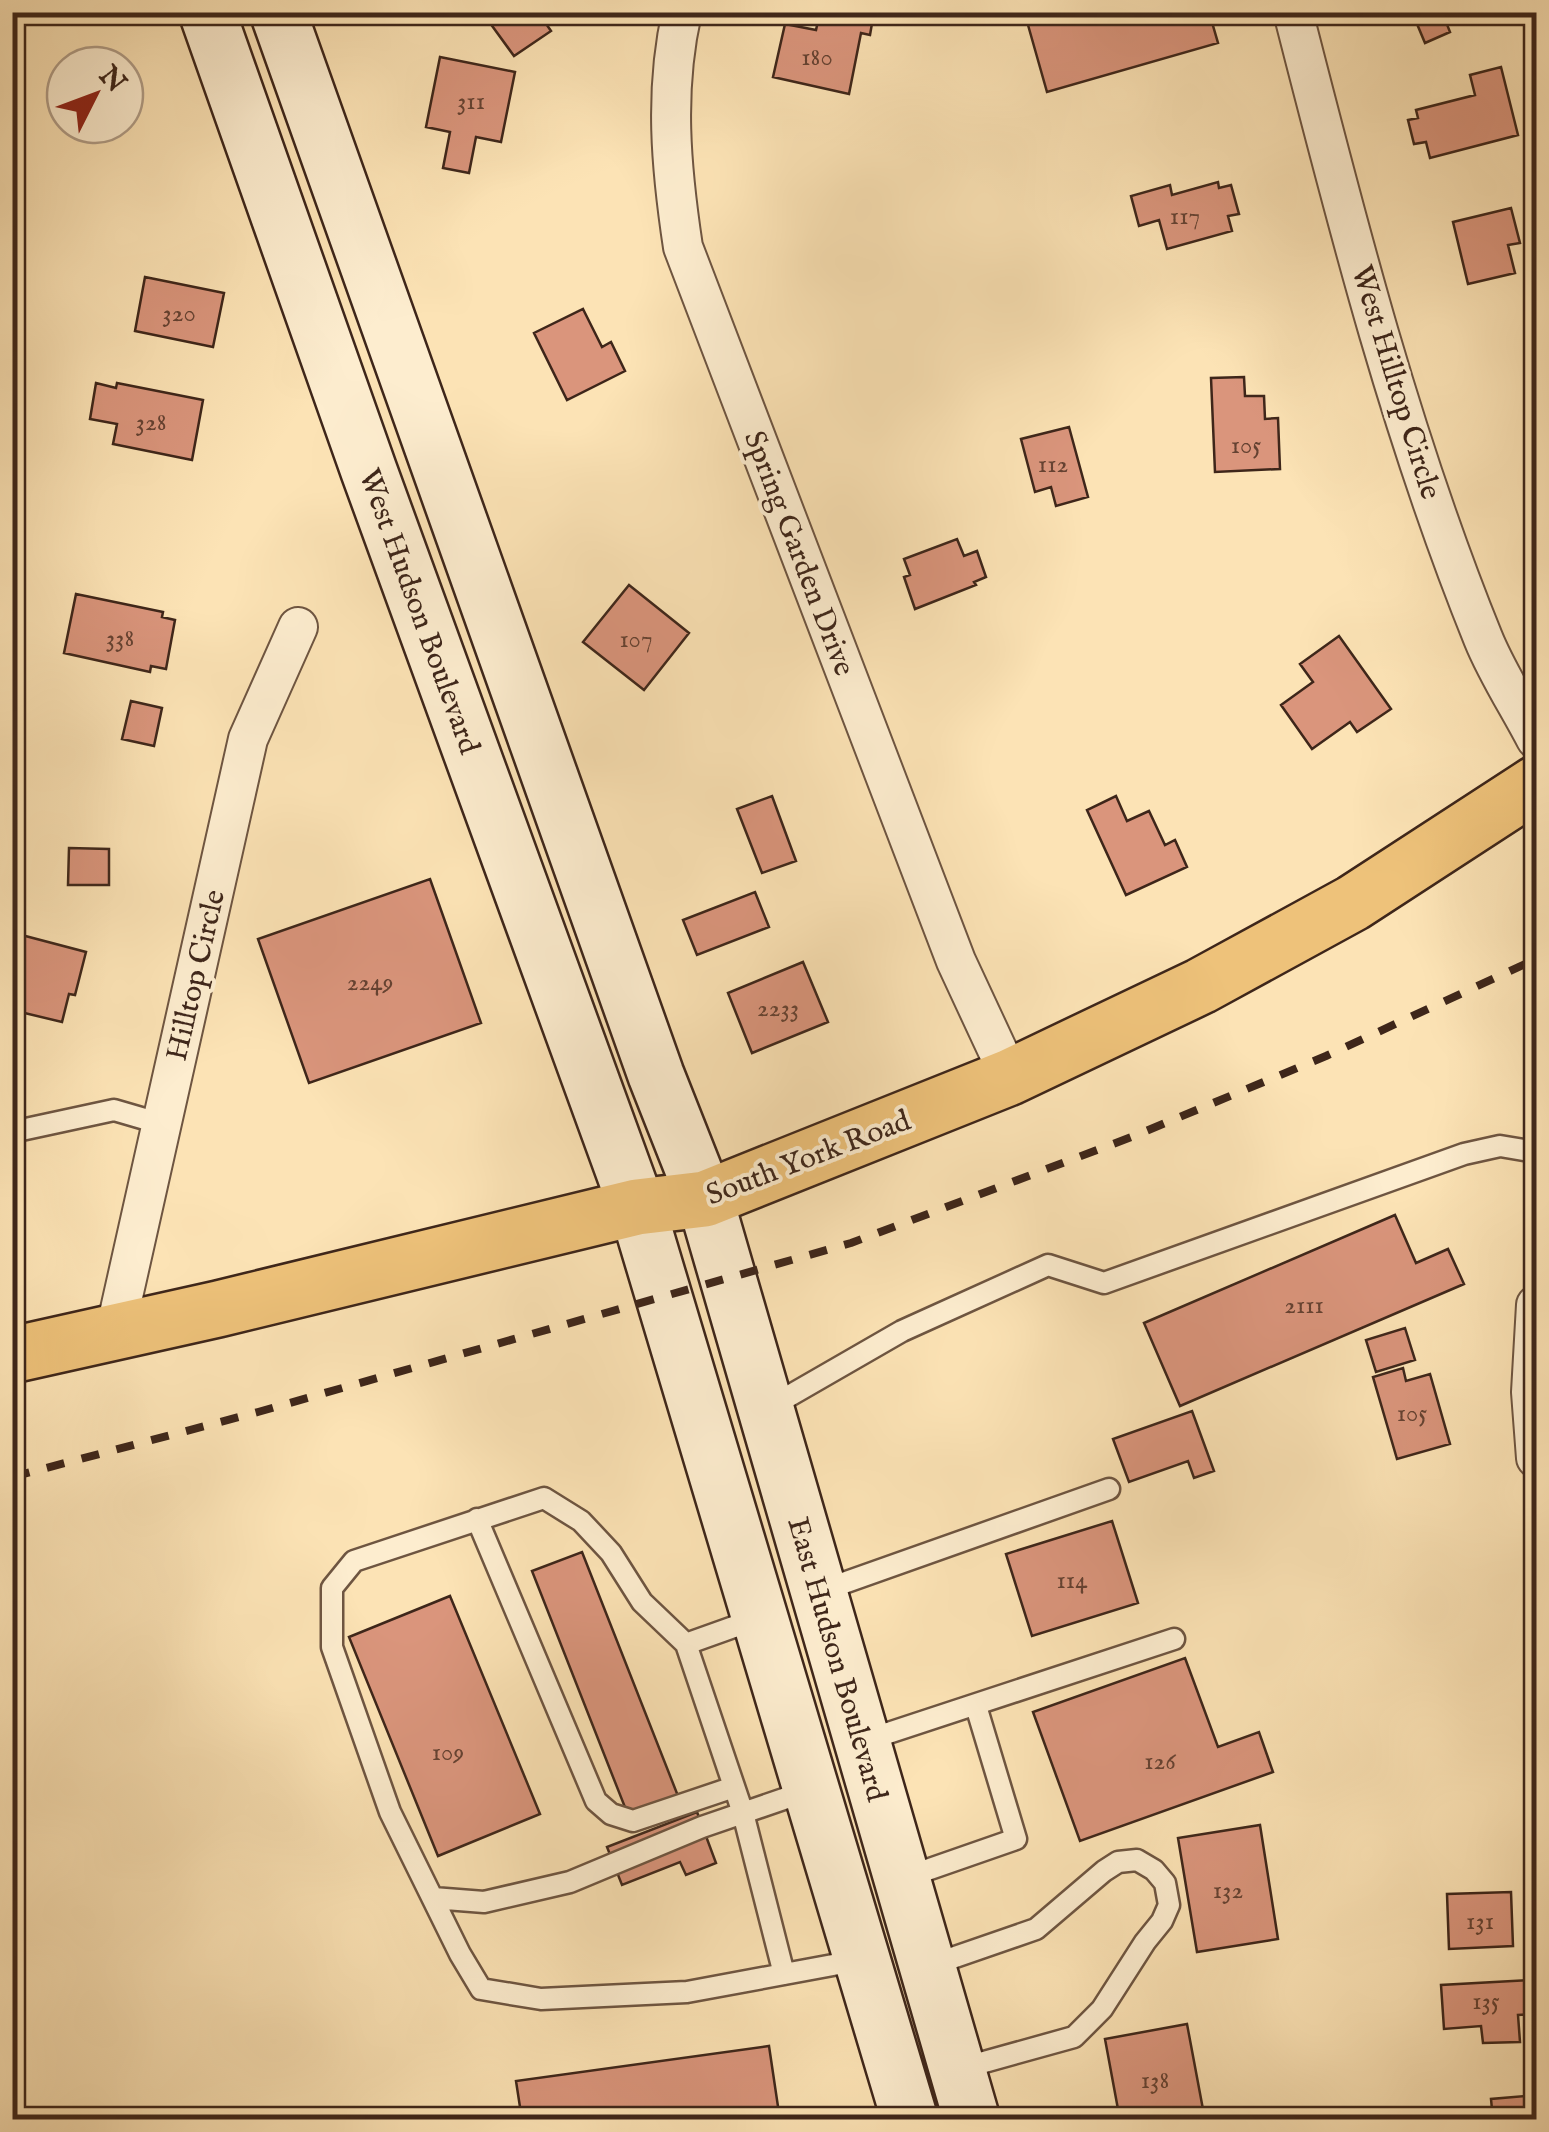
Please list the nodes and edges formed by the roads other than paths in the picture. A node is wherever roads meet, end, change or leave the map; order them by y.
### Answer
1 (207, 12) edge
2 (278, 12) edge
3 (682, 12) edge
4 (1294, 12) edge
5 (298, 627) dead end
6 (1536, 739) edge
7 (1536, 784) edge
8 (1010, 1077) junction
9 (162, 1124) junction
10 (12, 1132) edge
11 (1536, 1152) edge
12 (705, 1200) junction
13 (637, 1207) junction
14 (1536, 1305) edge
15 (116, 1332) junction
16 (13, 1353) edge
17 (766, 1409) junction
18 (1536, 1458) edge
19 (1110, 1489) dead end
20 (468, 1522) junction
21 (819, 1592) junction
22 (760, 1618) junction
23 (1174, 1639) dead end
24 (686, 1644) junction
25 (976, 1706) junction
26 (862, 1742) junction
27 (734, 1788) junction
28 (811, 1789) junction
29 (743, 1812) junction
30 (902, 1879) junction
31 (433, 1898) junction
32 (862, 1960) junction
33 (927, 1966) junction
34 (784, 1974) junction
35 (964, 2095) edge
36 (910, 2120) edge

1 - 13 main road, West Hudson Boulevard
2 - 12 main road
3 - 8 street, Spring Garden Drive
4 - 6 street, West Hilltop Circle
5 - 9 street, Hilltop Circle
7 - 8 main road, South York Road
8 - 12 main road, South York Road
9 - 10 lane
9 - 15 street, Hilltop Circle
11 - 17 lane
12 - 13 main road, South York Road
12 - 17 main road, East Hudson Boulevard
13 - 15 main road, South York Road
13 - 22 main road, East Hudson Boulevard
14 - 18 street
15 - 16 main road, South York Road
17 - 21 main road, East Hudson Boulevard
19 - 21 lane
20 - 24 lane
20 - 27 lane
20 - 31 lane
21 - 26 main road, East Hudson Boulevard
22 - 24 lane
22 - 28 main road, East Hudson Boulevard
23 - 25 lane
24 - 27 lane
25 - 26 lane
25 - 30 lane
26 - 30 main road, East Hudson Boulevard
27 - 29 lane
28 - 29 lane
28 - 32 main road, East Hudson Boulevard
29 - 31 lane
29 - 34 lane
30 - 33 main road, East Hudson Boulevard
31 - 34 lane
32 - 34 lane
32 - 36 main road, East Hudson Boulevard
33 - 35 main road, East Hudson Boulevard
33 - 35 lane

